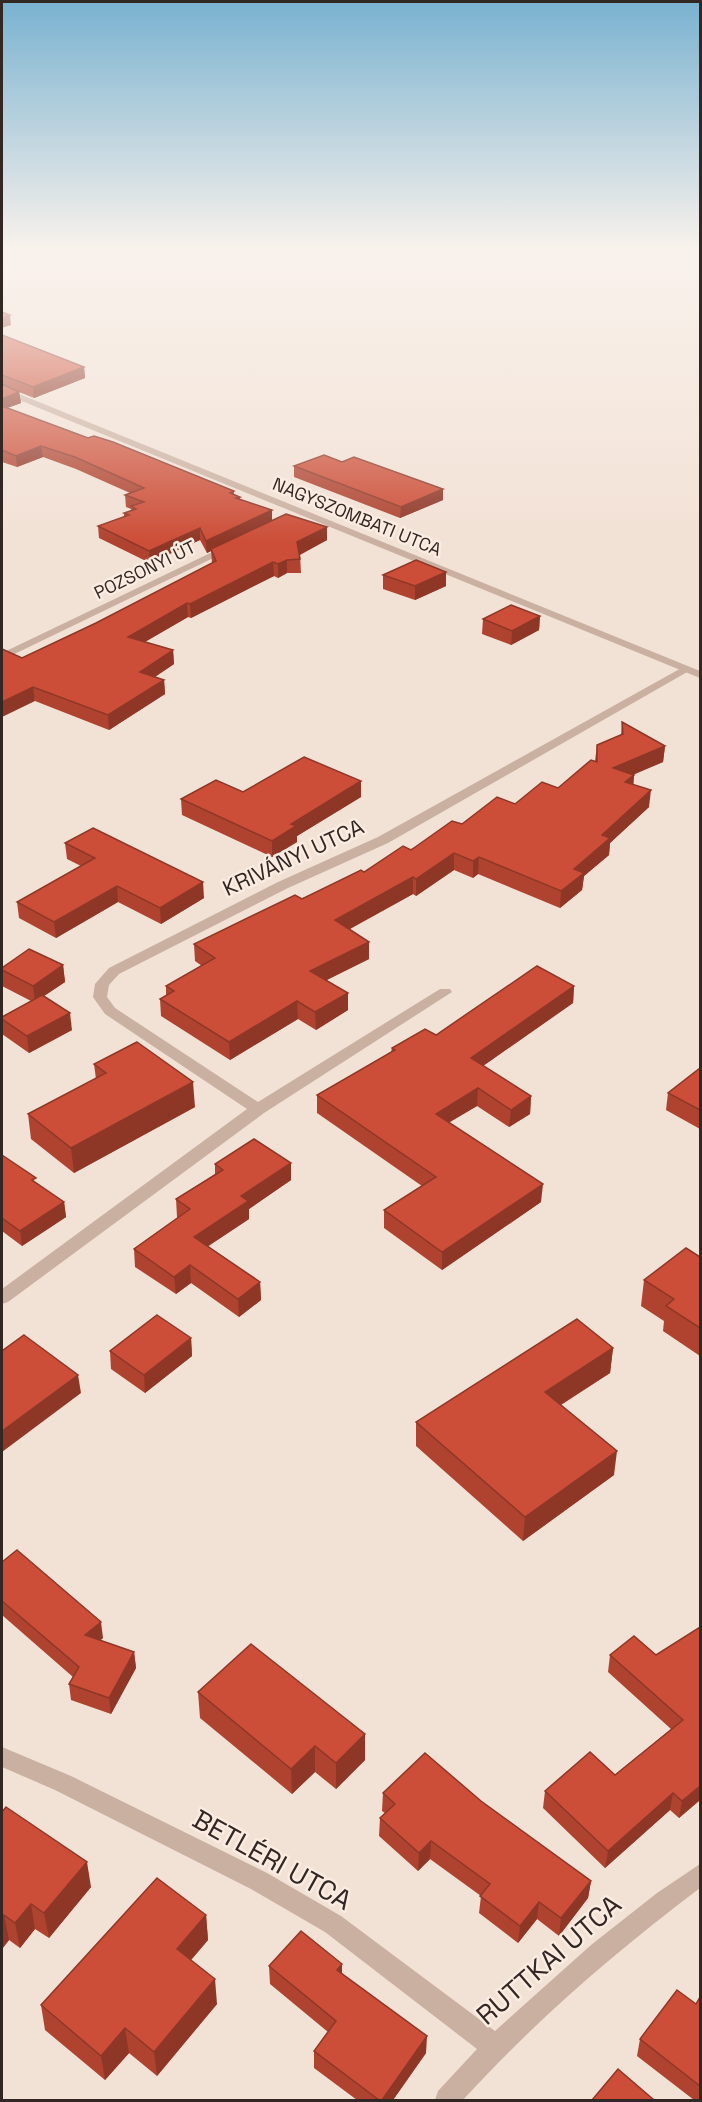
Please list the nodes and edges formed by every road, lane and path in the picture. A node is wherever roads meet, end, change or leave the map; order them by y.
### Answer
1 (2, 390) edge
2 (303, 513) junction
3 (286, 521) edge
4 (244, 541) edge
5 (2, 657) edge
6 (685, 669) junction
7 (700, 675) edge
8 (445, 993) dead end
9 (258, 1109) junction
10 (2, 1298) edge
11 (2, 1757) edge
12 (700, 1875) edge
13 (494, 2046) junction
14 (447, 2100) edge

1 - 2 street, NAGYSZOMBATI UTCA
2 - 3 street
2 - 6 street, NAGYSZOMBATI UTCA
4 - 5 street, POZSONYI ÚT
6 - 7 street, NAGYSZOMBATI UTCA
6 - 9 street, KRIVÁNYI UTCA
8 - 9 street
9 - 10 street
11 - 13 street, BETLÉRI UTCA
12 - 13 street, RUTTKAI UTCA
13 - 14 street, RUTTKAI UTCA

